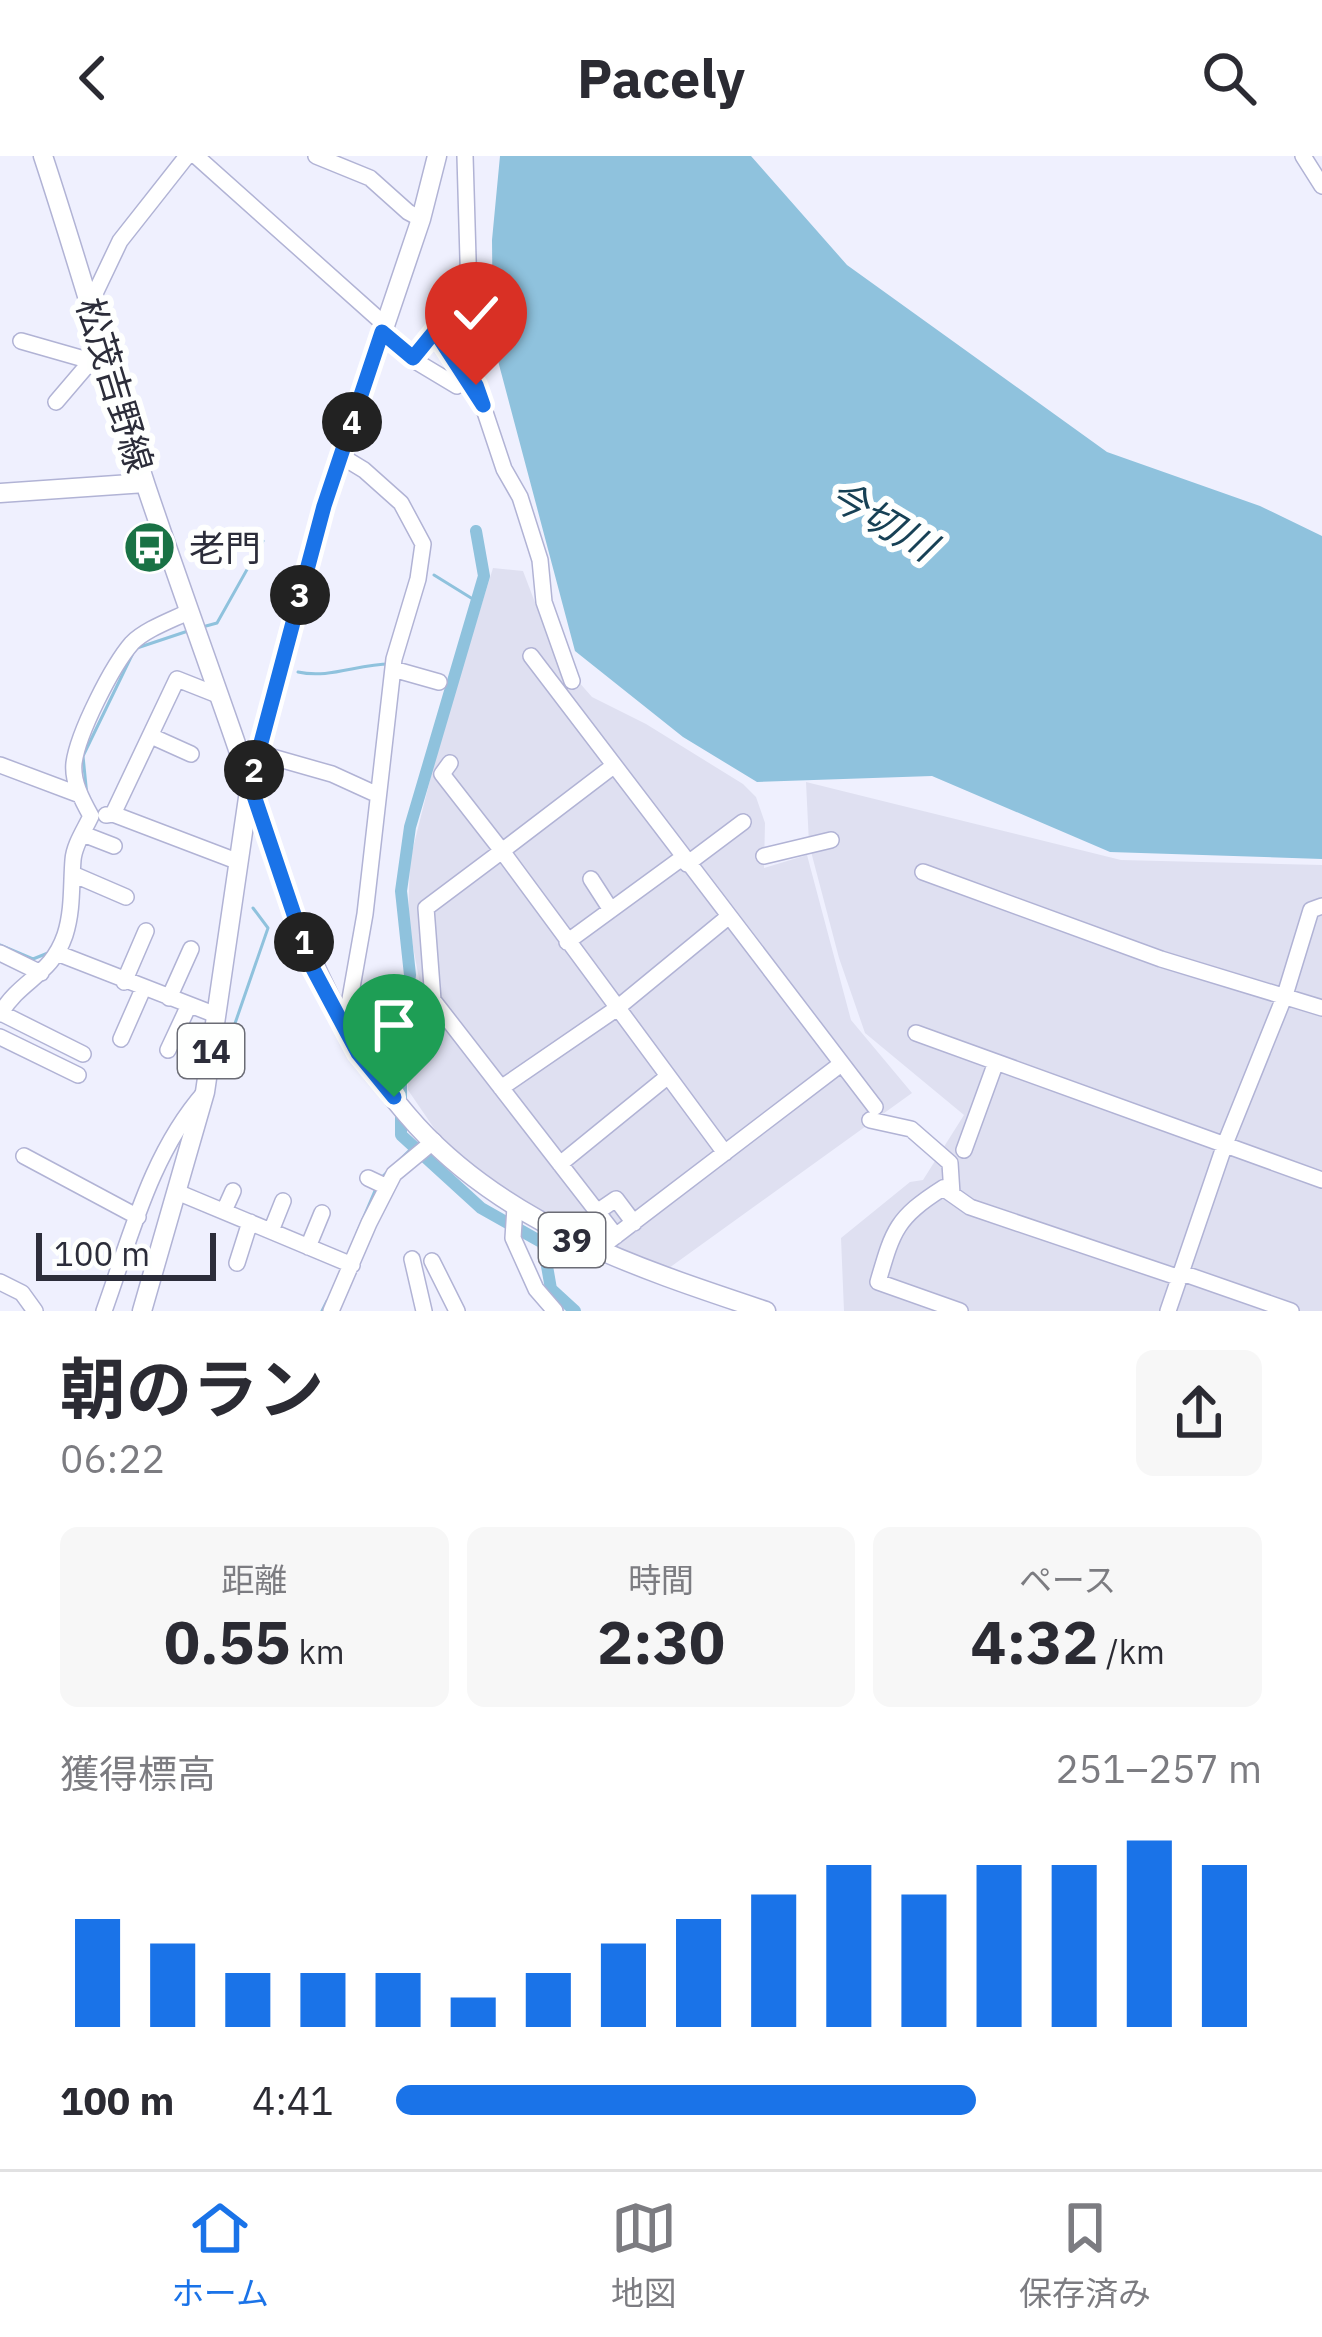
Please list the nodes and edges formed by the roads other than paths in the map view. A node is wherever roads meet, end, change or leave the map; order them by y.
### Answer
1 (43, 156) edge
2 (191, 156) edge
3 (316, 156) edge
4 (436, 156) edge
5 (464, 156) edge
6 (1304, 156) edge
7 (1322, 186) edge
8 (422, 219) junction
9 (90, 304) junction
10 (383, 328) junction
11 (21, 341) dead end
12 (413, 358) junction
13 (99, 361) junction
14 (457, 386) dead end
15 (56, 402) dead end
16 (483, 405) junction
17 (340, 456) junction
18 (145, 483) junction
19 (0, 493) edge
20 (190, 610) junction
21 (531, 656) dead end
22 (393, 670) junction
23 (572, 681) dead end
24 (439, 682) dead end
25 (220, 696) junction
26 (151, 736) junction
27 (258, 753) junction
28 (191, 754) dead end
29 (450, 763) dead end
30 (0, 765) edge
31 (612, 766) junction
32 (250, 784) junction
33 (80, 795) junction
34 (378, 795) junction
35 (113, 814) junction
36 (91, 816) junction
37 (743, 823) dead end
38 (83, 834) junction
39 (727, 834) junction
40 (831, 840) dead end
41 (115, 846) dead end
42 (737, 849) dead end
43 (502, 851) junction
44 (764, 856) dead end
45 (685, 861) junction
46 (239, 862) junction
47 (922, 872) dead end
48 (75, 874) junction
49 (591, 879) dead end
50 (126, 897) dead end
51 (1322, 906) edge
52 (611, 910) junction
53 (728, 917) junction
54 (146, 931) dead end
55 (567, 941) junction
56 (191, 949) dead end
57 (0, 953) edge
58 (56, 953) junction
59 (41, 973) junction
60 (124, 982) junction
61 (143, 989) junction
62 (1285, 995) junction
63 (400, 996) dead end
64 (169, 998) junction
65 (433, 1000) junction
66 (189, 1005) junction
67 (1322, 1008) edge
68 (616, 1009) junction
69 (1, 1010) edge
70 (216, 1015) junction
71 (344, 1027) junction
72 (916, 1033) dead end
73 (0, 1036) edge
74 (122, 1040) dead end
75 (168, 1050) dead end
76 (996, 1062) junction
77 (841, 1064) junction
78 (667, 1077) junction
79 (501, 1088) junction
80 (205, 1092) junction
81 (434, 1142) junction
82 (1226, 1144) junction
83 (964, 1150) dead end
84 (725, 1153) junction
85 (24, 1156) dead end
86 (560, 1164) junction
87 (368, 1178) dead end
88 (1322, 1180) edge
89 (387, 1187) junction
90 (233, 1191) dead end
91 (177, 1192) junction
92 (952, 1194) junction
93 (283, 1201) dead end
94 (515, 1207) junction
95 (224, 1211) junction
96 (597, 1212) junction
97 (322, 1213) dead end
98 (138, 1217) junction
99 (250, 1222) junction
100 (634, 1223) junction
101 (271, 1231) junction
102 (616, 1236) junction
103 (308, 1247) junction
104 (597, 1250) junction
105 (412, 1259) dead end
106 (432, 1261) dead end
107 (345, 1262) junction
108 (237, 1263) dead end
109 (1181, 1276) junction
110 (0, 1282) edge
111 (34, 1311) edge
112 (104, 1311) edge
113 (142, 1311) edge
114 (331, 1311) edge
115 (424, 1311) edge
116 (457, 1311) edge
117 (555, 1311) edge
118 (766, 1311) edge
119 (960, 1311) edge
120 (1168, 1311) edge
121 (1291, 1311) edge

1 - 9 main road, 松茂吉野線 / 14
2 - 9 street
2 - 10 street
3 - 8 street
4 - 8 main road
5 - 16 street
6 - 7 street
8 - 10 main road
9 - 13 main road, 松茂吉野線 / 14
10 - 12 street
10 - 17 main road
11 - 13 street
12 - 14 street
12 - 16 street
13 - 15 street
13 - 18 main road, 松茂吉野線 / 14
16 - 23 street
17 - 22 street
17 - 27 main road
18 - 19 main road
18 - 20 main road, 松茂吉野線 / 14
20 - 25 main road, 松茂吉野線 / 14
20 - 33 street
21 - 31 street
22 - 24 street
22 - 34 street
25 - 26 street
25 - 32 main road, 松茂吉野線 / 14
26 - 28 street
26 - 35 street
27 - 32 main road
27 - 34 street
29 - 43 street
30 - 33 street
31 - 43 street
31 - 45 street
32 - 46 main road, 松茂吉野線 / 14
32 - 71 main road, 39
33 - 36 street
34 - 71 street
35 - 36 street
35 - 46 street
36 - 38 street
37 - 39 street
38 - 41 street
38 - 48 street
39 - 42 street
39 - 45 street
40 - 44 street
43 - 55 street
43 - 65 street
45 - 52 street
45 - 53 street
46 - 70 main road, 松茂吉野線 / 14
47 - 62 street
48 - 50 street
48 - 58 street
49 - 52 street
51 - 62 street
52 - 55 street
53 - 68 street
53 - 77 street
54 - 60 street
55 - 68 street
56 - 64 street
57 - 59 street
58 - 59 street
58 - 60 street
59 - 69 street
60 - 61 street
61 - 64 street
61 - 74 street
62 - 67 street
62 - 82 street
63 - 65 street
64 - 66 street
65 - 79 street
66 - 70 street
66 - 75 street
68 - 78 street
68 - 79 street
69 - 73 street
70 - 80 main road, 松茂吉野線 / 14
71 - 81 main road, 39
72 - 76 street
76 - 82 street
76 - 83 street
77 - 84 street
77 - 92 street
78 - 84 street
78 - 86 street
79 - 86 street
80 - 91 main road, 松茂吉野線 / 14
80 - 98 street
81 - 89 street
81 - 94 main road, 39
82 - 88 street
82 - 109 street
84 - 100 street
85 - 98 street
86 - 96 street
87 - 89 street
89 - 107 street
90 - 95 street
91 - 95 street
91 - 113 main road, 松茂吉野線 / 14
92 - 109 street
92 - 119 street
93 - 101 street
94 - 104 main road, 39
94 - 117 street
95 - 99 street
96 - 100 street
96 - 102 street
97 - 103 street
98 - 112 street
99 - 101 street
99 - 108 street
100 - 102 street
101 - 103 street
102 - 104 street
103 - 107 street
104 - 118 main road, 39
105 - 115 street
106 - 116 street
107 - 114 street
109 - 120 street
109 - 121 street
110 - 111 street

